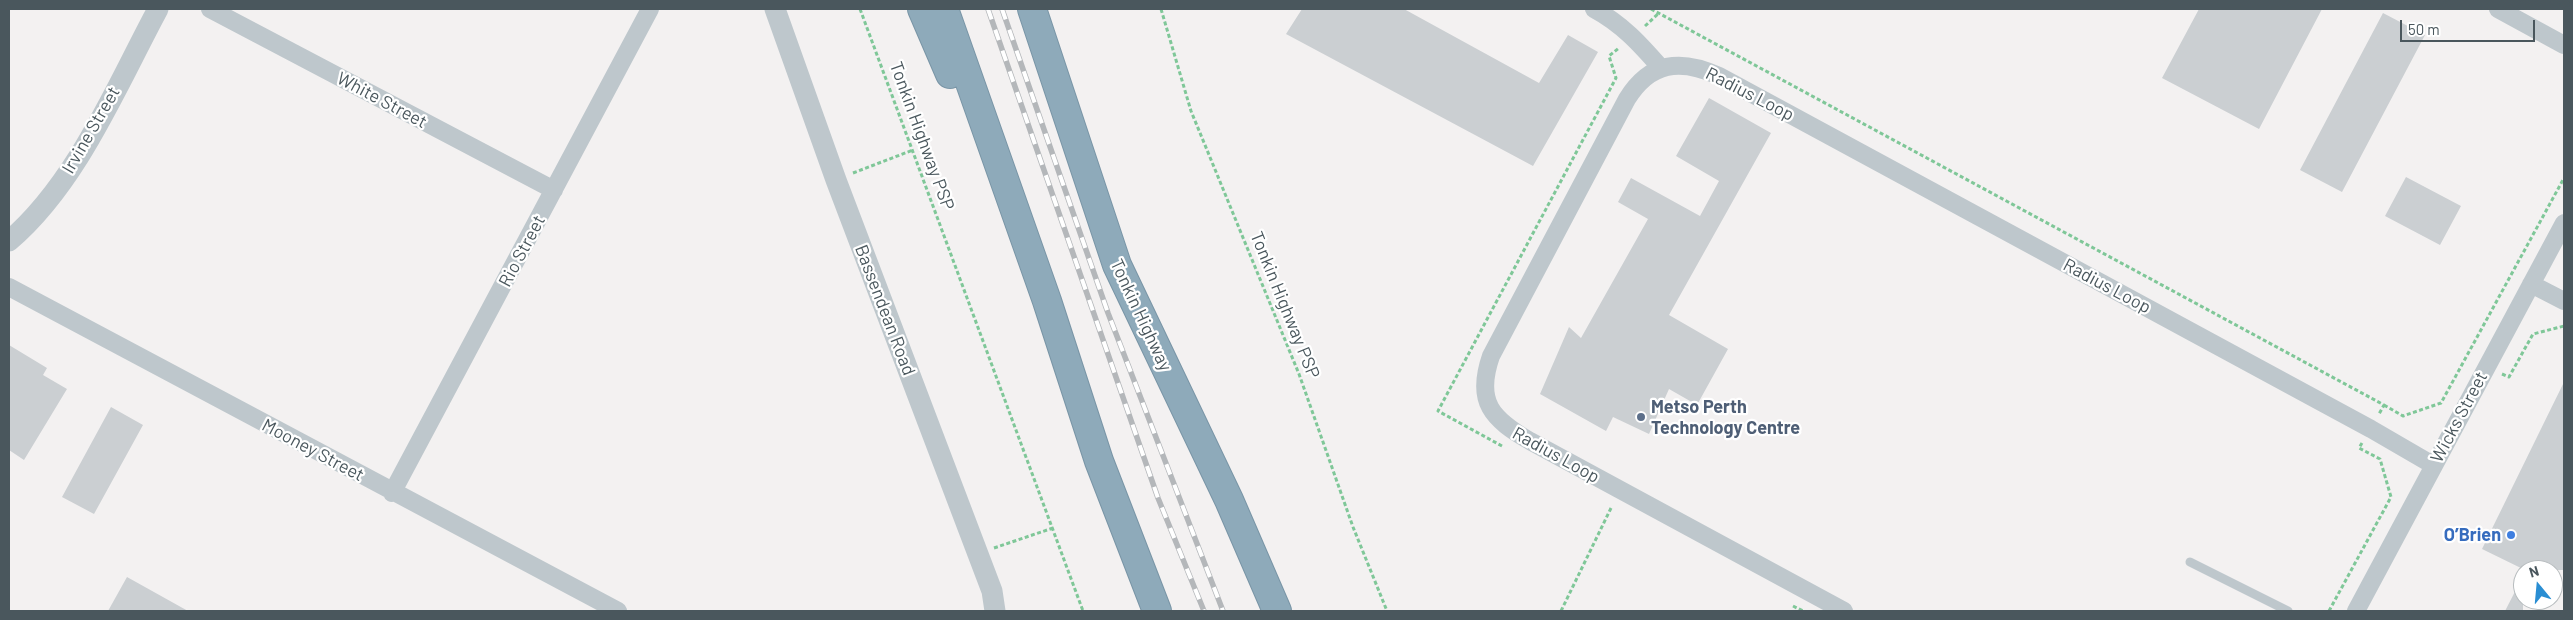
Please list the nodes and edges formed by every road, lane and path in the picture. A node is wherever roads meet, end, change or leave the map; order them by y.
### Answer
1 (158, 9) edge
2 (210, 9) edge
3 (650, 9) edge
4 (775, 9) edge
5 (860, 9) edge
6 (922, 9) edge
7 (944, 9) edge
8 (1032, 9) edge
9 (1046, 9) edge
10 (1161, 9) edge
11 (1594, 9) edge
12 (2498, 9) edge
13 (2564, 45) edge
14 (1609, 56) dead end
15 (1661, 68) junction
16 (913, 150) junction
17 (2564, 178) edge
18 (836, 180) junction
19 (554, 190) junction
20 (2564, 223) edge
21 (9, 241) edge
22 (2531, 284) junction
23 (9, 287) edge
24 (1047, 301) junction
25 (2564, 301) edge
26 (2384, 405) dead end
27 (1508, 449) dead end
28 (2433, 465) junction
29 (392, 493) junction
30 (1228, 500) junction
31 (1603, 502) dead end
32 (1612, 506) junction
33 (1621, 511) dead end
34 (1053, 528) junction
35 (977, 553) junction
36 (2190, 562) dead end
37 (1786, 602) dead end
38 (618, 611) edge
39 (995, 611) edge
40 (1083, 611) edge
41 (1157, 611) edge
42 (1277, 611) edge
43 (1387, 611) edge
44 (1561, 611) edge
45 (1803, 611) edge
46 (1844, 611) edge
47 (2288, 611) edge
48 (2356, 611) edge

1 - 21 street, Irvine Street
2 - 19 street, White Street
3 - 19 street, Rio Street
4 - 18 street, Bassendean Road
5 - 16 path, Tonkin Highway PSP
6 - 24 highway
7 - 24 highway
8 - 30 highway, Tonkin Highway
9 - 30 highway
10 - 43 path, Tonkin Highway PSP
11 - 15 street
12 - 13 street
14 - 27 path
15 - 28 street, Radius Loop
15 - 46 street, Radius Loop
16 - 18 path
16 - 34 path, Tonkin Highway PSP
17 - 26 path
18 - 35 street, Bassendean Road
19 - 29 street, Rio Street
20 - 22 street, Wicks Street
22 - 25 street
22 - 28 street, Wicks Street
23 - 29 street, Mooney Street
24 - 41 highway
28 - 48 street, Wicks Street
29 - 38 street, Mooney Street
30 - 42 highway, Tonkin Highway
31 - 32 path
32 - 33 path
32 - 44 path
34 - 35 path
34 - 40 path, Tonkin Highway PSP
35 - 39 street, Bassendean Road
36 - 47 lane
37 - 45 path

